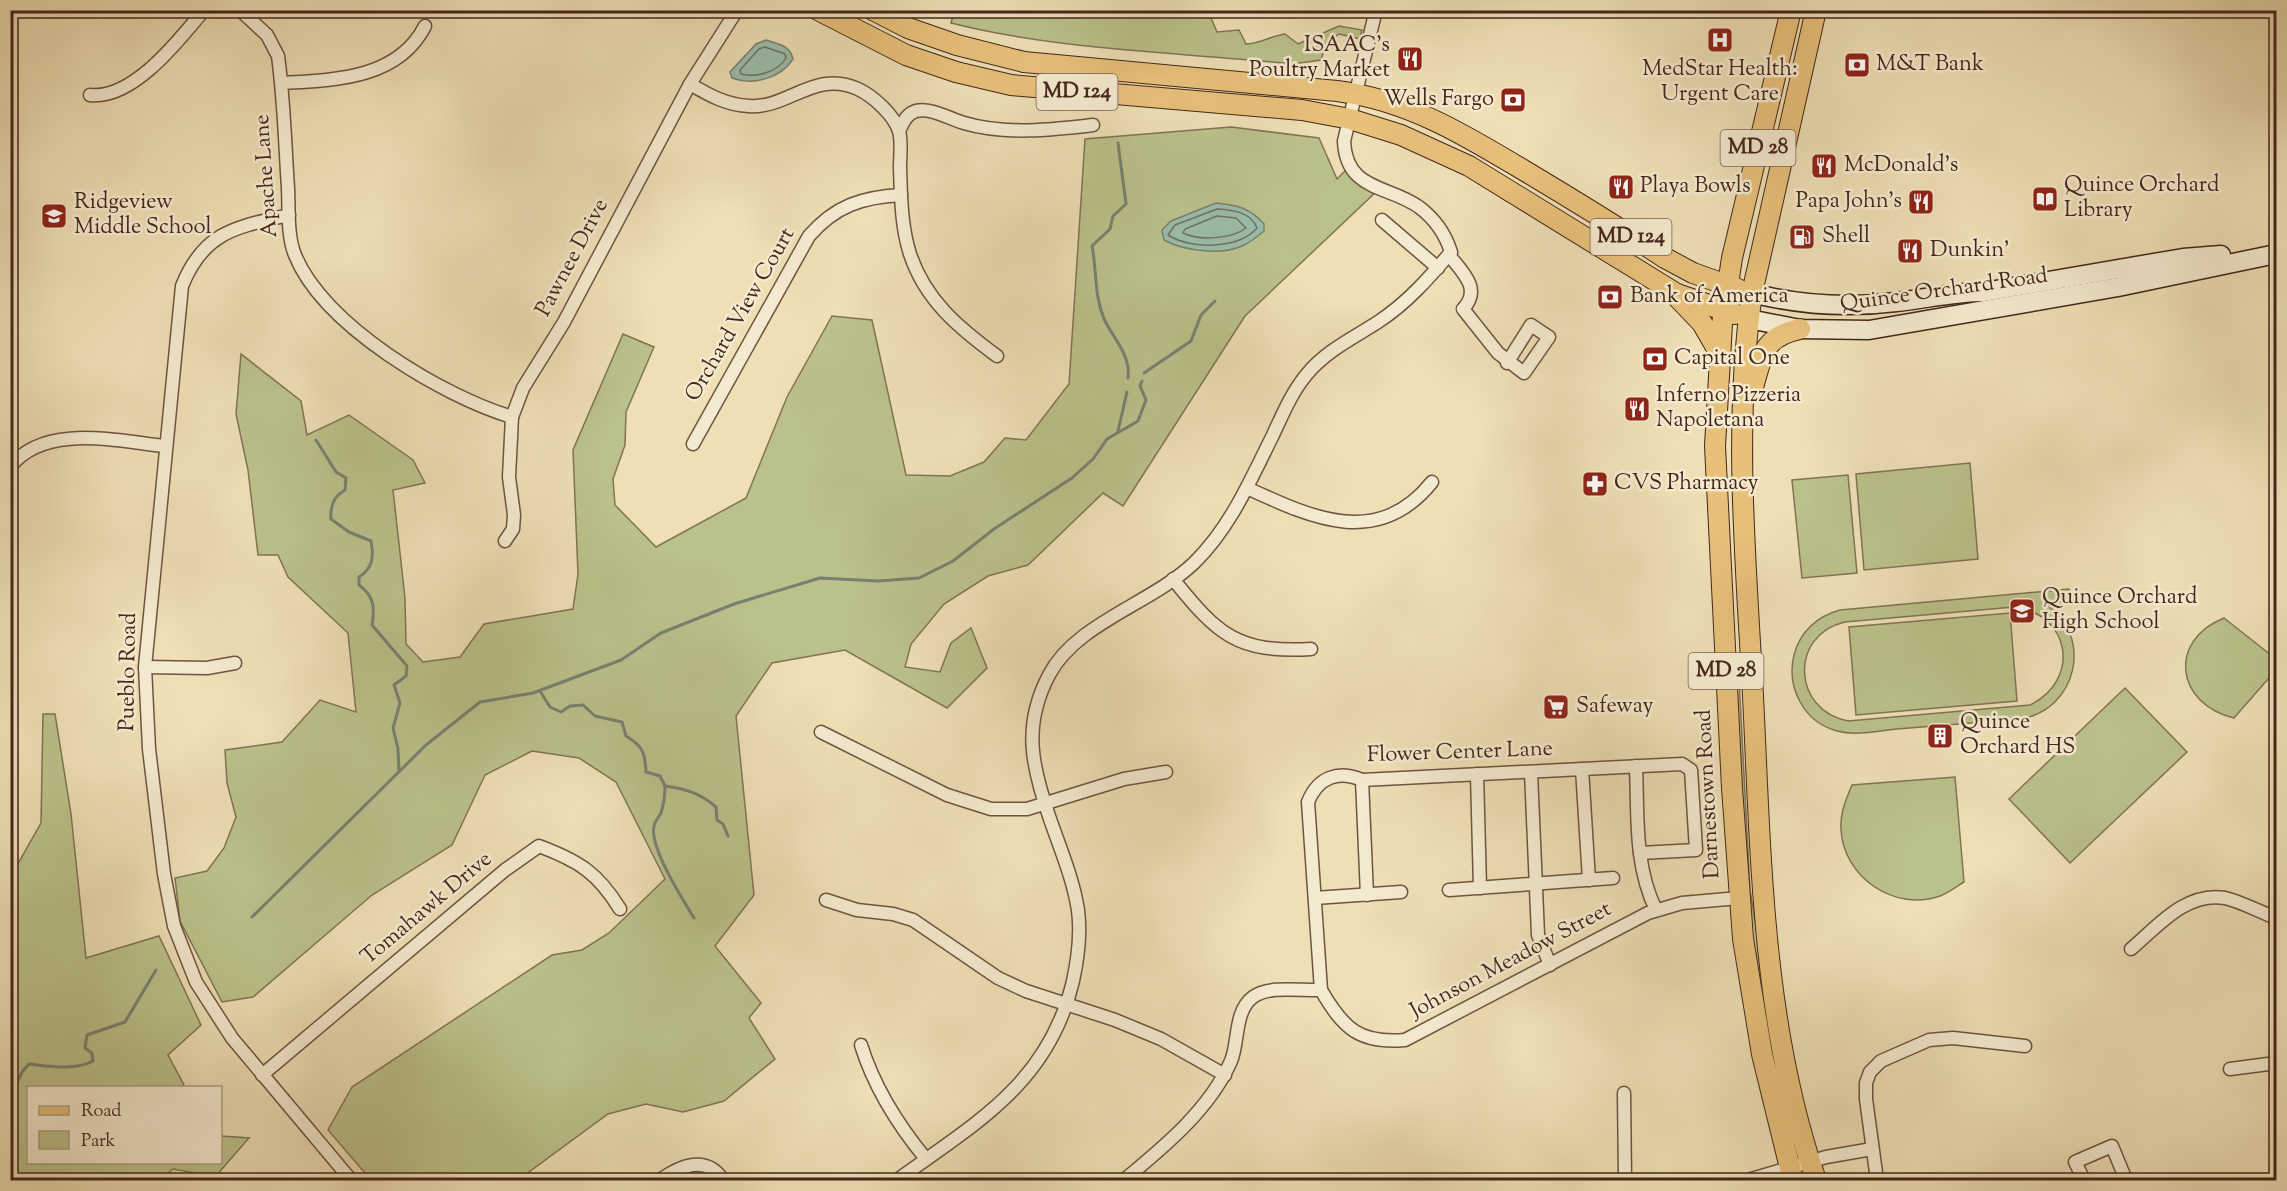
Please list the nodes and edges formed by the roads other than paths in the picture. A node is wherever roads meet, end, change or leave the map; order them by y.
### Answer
1 (204, 10) edge
2 (240, 10) edge
3 (737, 10) edge
4 (818, 10) edge
5 (873, 10) edge
6 (1376, 10) edge
7 (1791, 10) edge
8 (1816, 10) edge
9 (425, 26) dead end
10 (282, 83) junction
11 (690, 84) junction
12 (1357, 94) junction
13 (90, 95) dead end
14 (1350, 119) junction
15 (1093, 125) dead end
16 (899, 131) junction
17 (1563, 194) junction
18 (901, 195) junction
19 (1521, 199) junction
20 (289, 215) junction
21 (1382, 220) dead end
22 (2277, 249) edge
23 (2277, 254) edge
24 (1449, 255) junction
25 (1438, 268) junction
26 (1728, 286) junction
27 (1752, 293) junction
28 (1677, 294) junction
29 (1724, 311) junction
30 (1749, 319) junction
31 (1800, 329) junction
32 (1720, 354) junction
33 (997, 356) dead end
34 (1507, 363) dead end
35 (1742, 412) junction
36 (512, 417) junction
37 (693, 444) dead end
38 (164, 446) junction
39 (10, 466) edge
40 (1432, 482) dead end
41 (1247, 488) junction
42 (505, 541) dead end
43 (1173, 579) junction
44 (1311, 649) dead end
45 (235, 663) dead end
46 (145, 667) junction
47 (820, 732) dead end
48 (1636, 766) junction
49 (1582, 769) junction
50 (1166, 772) dead end
51 (1531, 772) junction
52 (1476, 774) junction
53 (1362, 780) junction
54 (1045, 804) junction
55 (1640, 853) junction
56 (1613, 878) dead end
57 (1589, 880) junction
58 (1536, 884) junction
59 (1480, 888) junction
60 (1449, 890) dead end
61 (1401, 892) dead end
62 (1367, 895) junction
63 (1314, 898) junction
64 (1739, 898) junction
65 (826, 900) dead end
66 (621, 909) dead end
67 (1656, 910) junction
68 (2277, 918) edge
69 (2131, 950) dead end
70 (1550, 965) junction
71 (1321, 990) junction
72 (1068, 1004) junction
73 (861, 1045) dead end
74 (2025, 1046) dead end
75 (2277, 1063) edge
76 (2230, 1069) dead end
77 (262, 1075) junction
78 (1225, 1075) junction
79 (1624, 1092) dead end
80 (1872, 1149) junction
81 (926, 1159) junction
82 (1809, 1161) junction
83 (1791, 1174) edge
84 (351, 1180) edge
85 (660, 1180) edge
86 (723, 1180) edge
87 (897, 1180) edge
88 (1124, 1180) edge
89 (1625, 1180) edge
90 (1748, 1180) edge
91 (1816, 1180) edge
92 (1877, 1180) edge
93 (2084, 1180) edge
94 (2126, 1180) edge

1 - 13 street
2 - 10 street, Apache Lane
3 - 11 street, Pawnee Drive
4 - 14 main road, Quince Orchard Road / MD 124
5 - 12 main road, Quince Orchard Road / MD 124
6 - 12 street
7 - 26 main road, Darnestown Road / MD 28
8 - 27 main road, MD 28
9 - 10 street
10 - 20 street, Apache Lane
11 - 16 street
11 - 36 street, Pawnee Drive
12 - 14 street
12 - 17 main road, Quince Orchard Road / MD 124
14 - 19 main road, Quince Orchard Road / MD 124
14 - 24 street
15 - 16 street
16 - 18 street
17 - 19 main road
17 - 26 main road, Quince Orchard Road / MD 124
18 - 33 street
18 - 37 street, Orchard View Court
19 - 28 main road, Quince Orchard Road / MD 124
20 - 36 street, Apache Lane
20 - 38 street, Pueblo Road
21 - 25 street
22 - 27 street, Quince Orchard Road
23 - 31 street, Quince Orchard Road
24 - 25 street
24 - 34 street
25 - 41 street
26 - 27 main road, Quince Orchard Road / MD 124
26 - 29 main road, Darnestown Road / MD 28
27 - 30 main road, MD 28
28 - 29 main road, Quince Orchard Road / MD 124
28 - 32 main road
29 - 30 main road, Quince Orchard Road / MD 124
29 - 32 main road, Darnestown Road / MD 28
30 - 31 street, Quince Orchard Road
30 - 35 main road, MD 28
31 - 35 main road
32 - 64 main road, Darnestown Road / MD 28
35 - 82 main road, MD 28
36 - 42 street, Pawnee Drive
38 - 39 street
38 - 46 street, Pueblo Road
40 - 41 street
41 - 43 street
43 - 44 street
43 - 54 street
45 - 46 street
46 - 77 street, Pueblo Road
47 - 54 street
48 - 49 street, Flower Center Lane
48 - 55 street
48 - 55 street
49 - 51 street, Flower Center Lane
49 - 57 street, Johnson Meadow Street
50 - 54 street
51 - 52 street, Flower Center Lane
51 - 58 street
52 - 53 street, Flower Center Lane
52 - 59 street
53 - 62 street
53 - 63 street, Flower Center Lane
54 - 72 street
55 - 67 street
56 - 57 street, Johnson Meadow Street
57 - 58 street, Johnson Meadow Street
58 - 59 street, Johnson Meadow Street
58 - 70 street
59 - 60 street, Johnson Meadow Street
61 - 62 street
62 - 63 street
63 - 71 street, Flower Center Lane
64 - 67 street, Johnson Meadow Street
64 - 83 main road, Darnestown Road / MD 28
65 - 72 street
66 - 77 street, Tomahawk Drive
67 - 70 street, Johnson Meadow Street
68 - 69 street
70 - 71 street, Johnson Meadow Street
71 - 78 street
72 - 78 street
72 - 81 street
73 - 81 street
74 - 80 street
75 - 76 street
77 - 84 street, Pueblo Road
78 - 88 street
79 - 89 street
80 - 82 street
80 - 92 street
81 - 87 street
82 - 83 street
82 - 91 main road, MD 28
83 - 90 street
85 - 86 street
93 - 94 street

